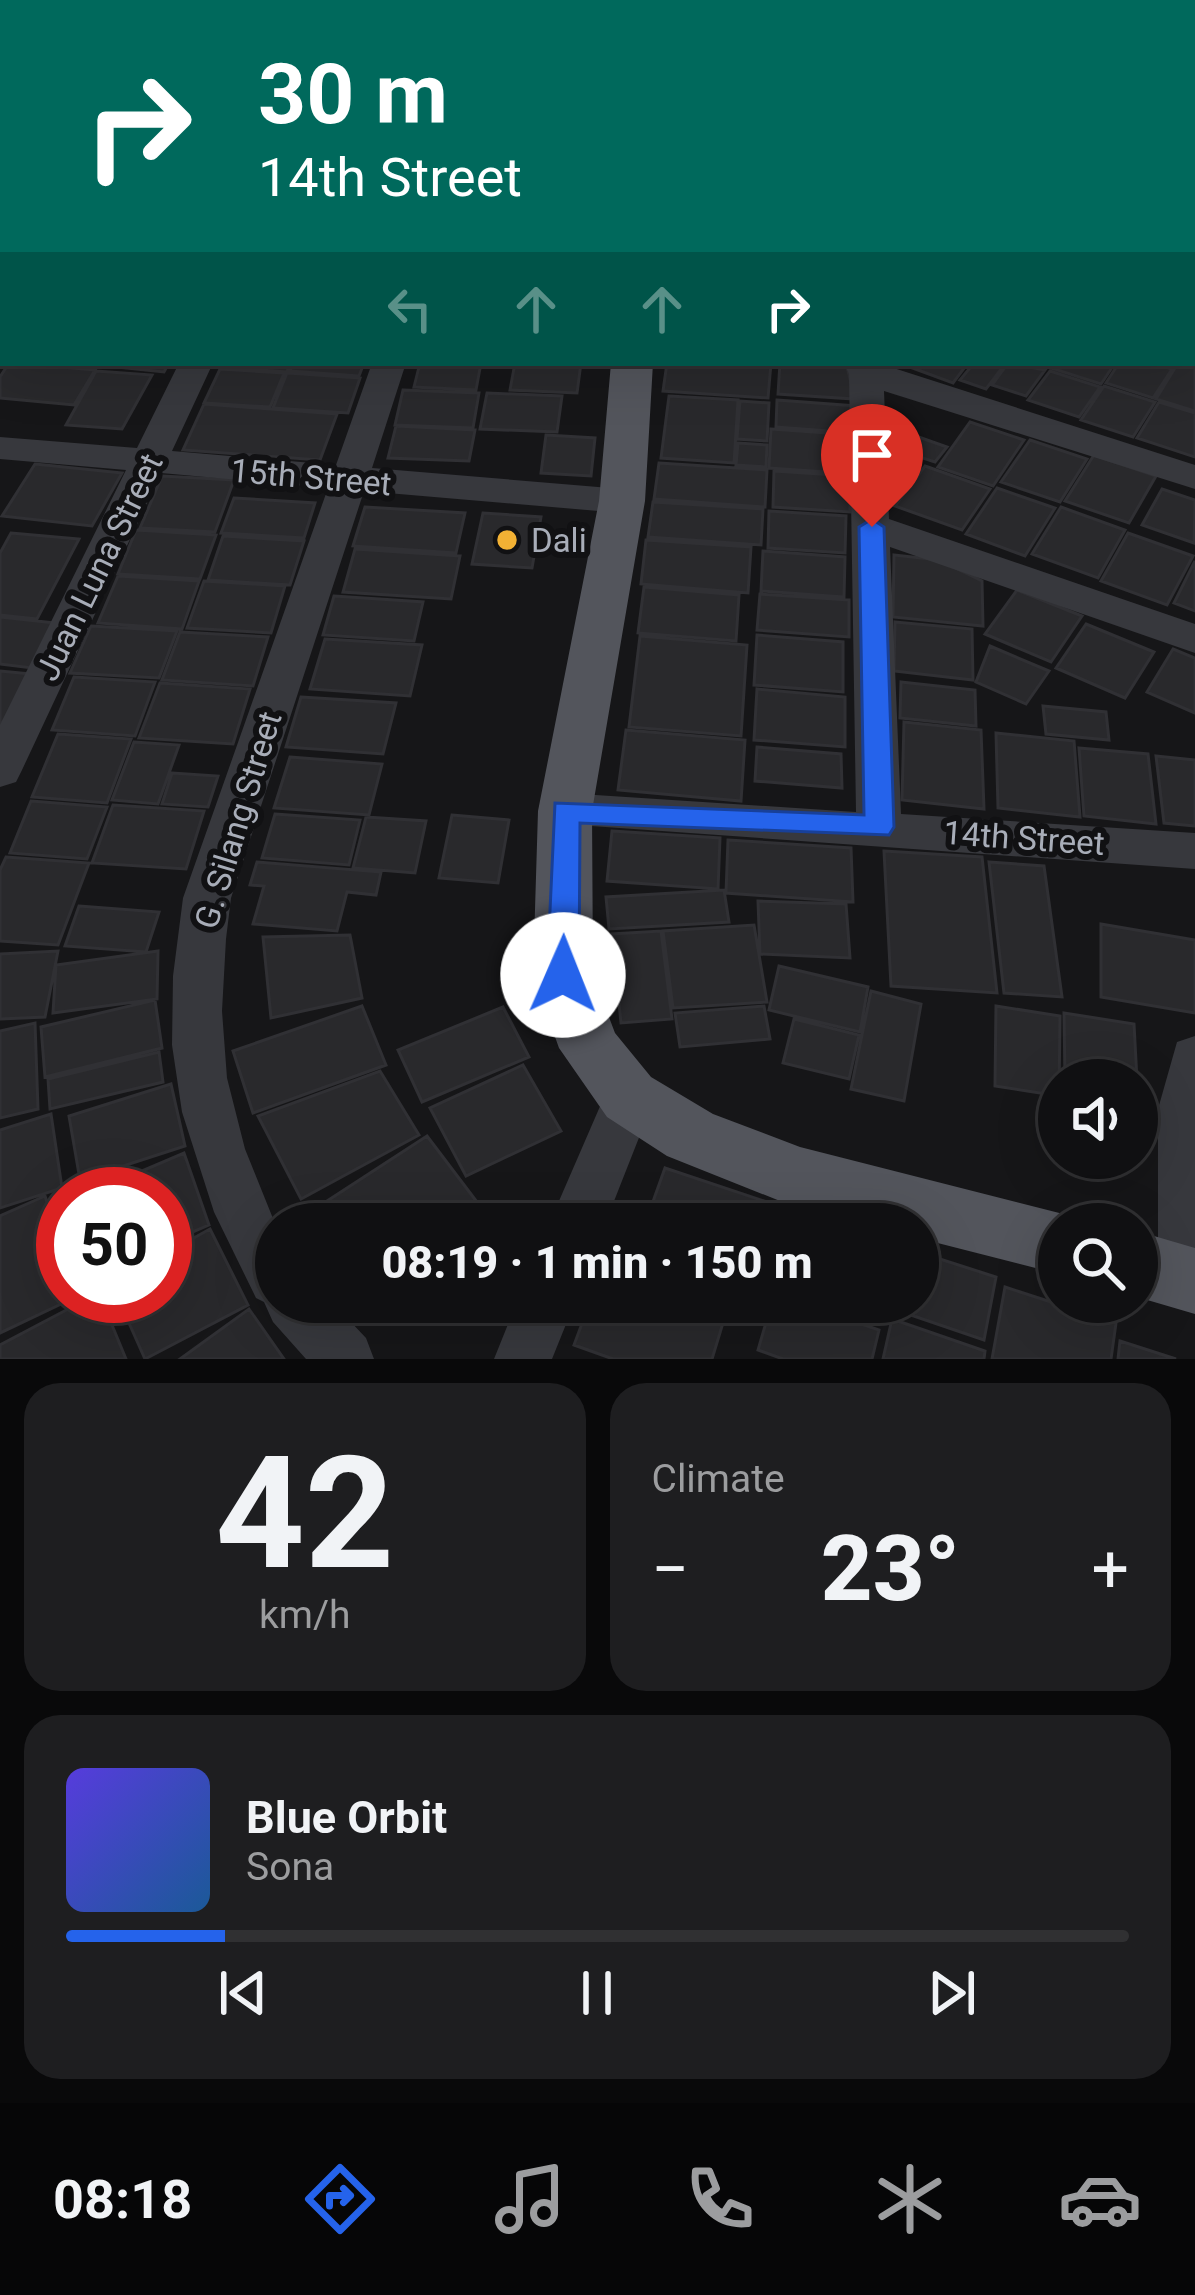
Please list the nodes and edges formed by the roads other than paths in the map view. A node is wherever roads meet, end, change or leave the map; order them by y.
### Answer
1 (195, 366) edge
2 (388, 366) edge
3 (632, 366) edge
4 (864, 369) edge
5 (0, 448) edge
6 (149, 464) junction
7 (1195, 478) edge
8 (350, 481) junction
9 (622, 501) junction
10 (872, 527) junction
11 (1195, 639) edge
12 (0, 770) edge
13 (565, 811) junction
14 (879, 827) junction
15 (1195, 851) edge
16 (1195, 1058) edge
17 (629, 1097) junction
18 (586, 1203) edge
19 (1038, 1237) edge
20 (255, 1247) edge
21 (1173, 1275) edge
22 (312, 1323) edge
23 (538, 1323) edge
24 (345, 1359) edge
25 (523, 1359) edge

1 - 6 street, Juan Luna Street
2 - 8 street, G. Silang Street
3 - 9 main road
4 - 7 street
4 - 10 street
5 - 6 street, 15th Street
6 - 8 street, 15th Street
6 - 12 street, Juan Luna Street
8 - 9 street, 15th Street
8 - 20 street, G. Silang Street
9 - 13 main road
10 - 11 street
10 - 14 street
13 - 14 street, 14th Street
13 - 17 main road
14 - 15 street, 14th Street
16 - 21 street
17 - 18 street
17 - 19 main road
22 - 24 street
23 - 25 street

